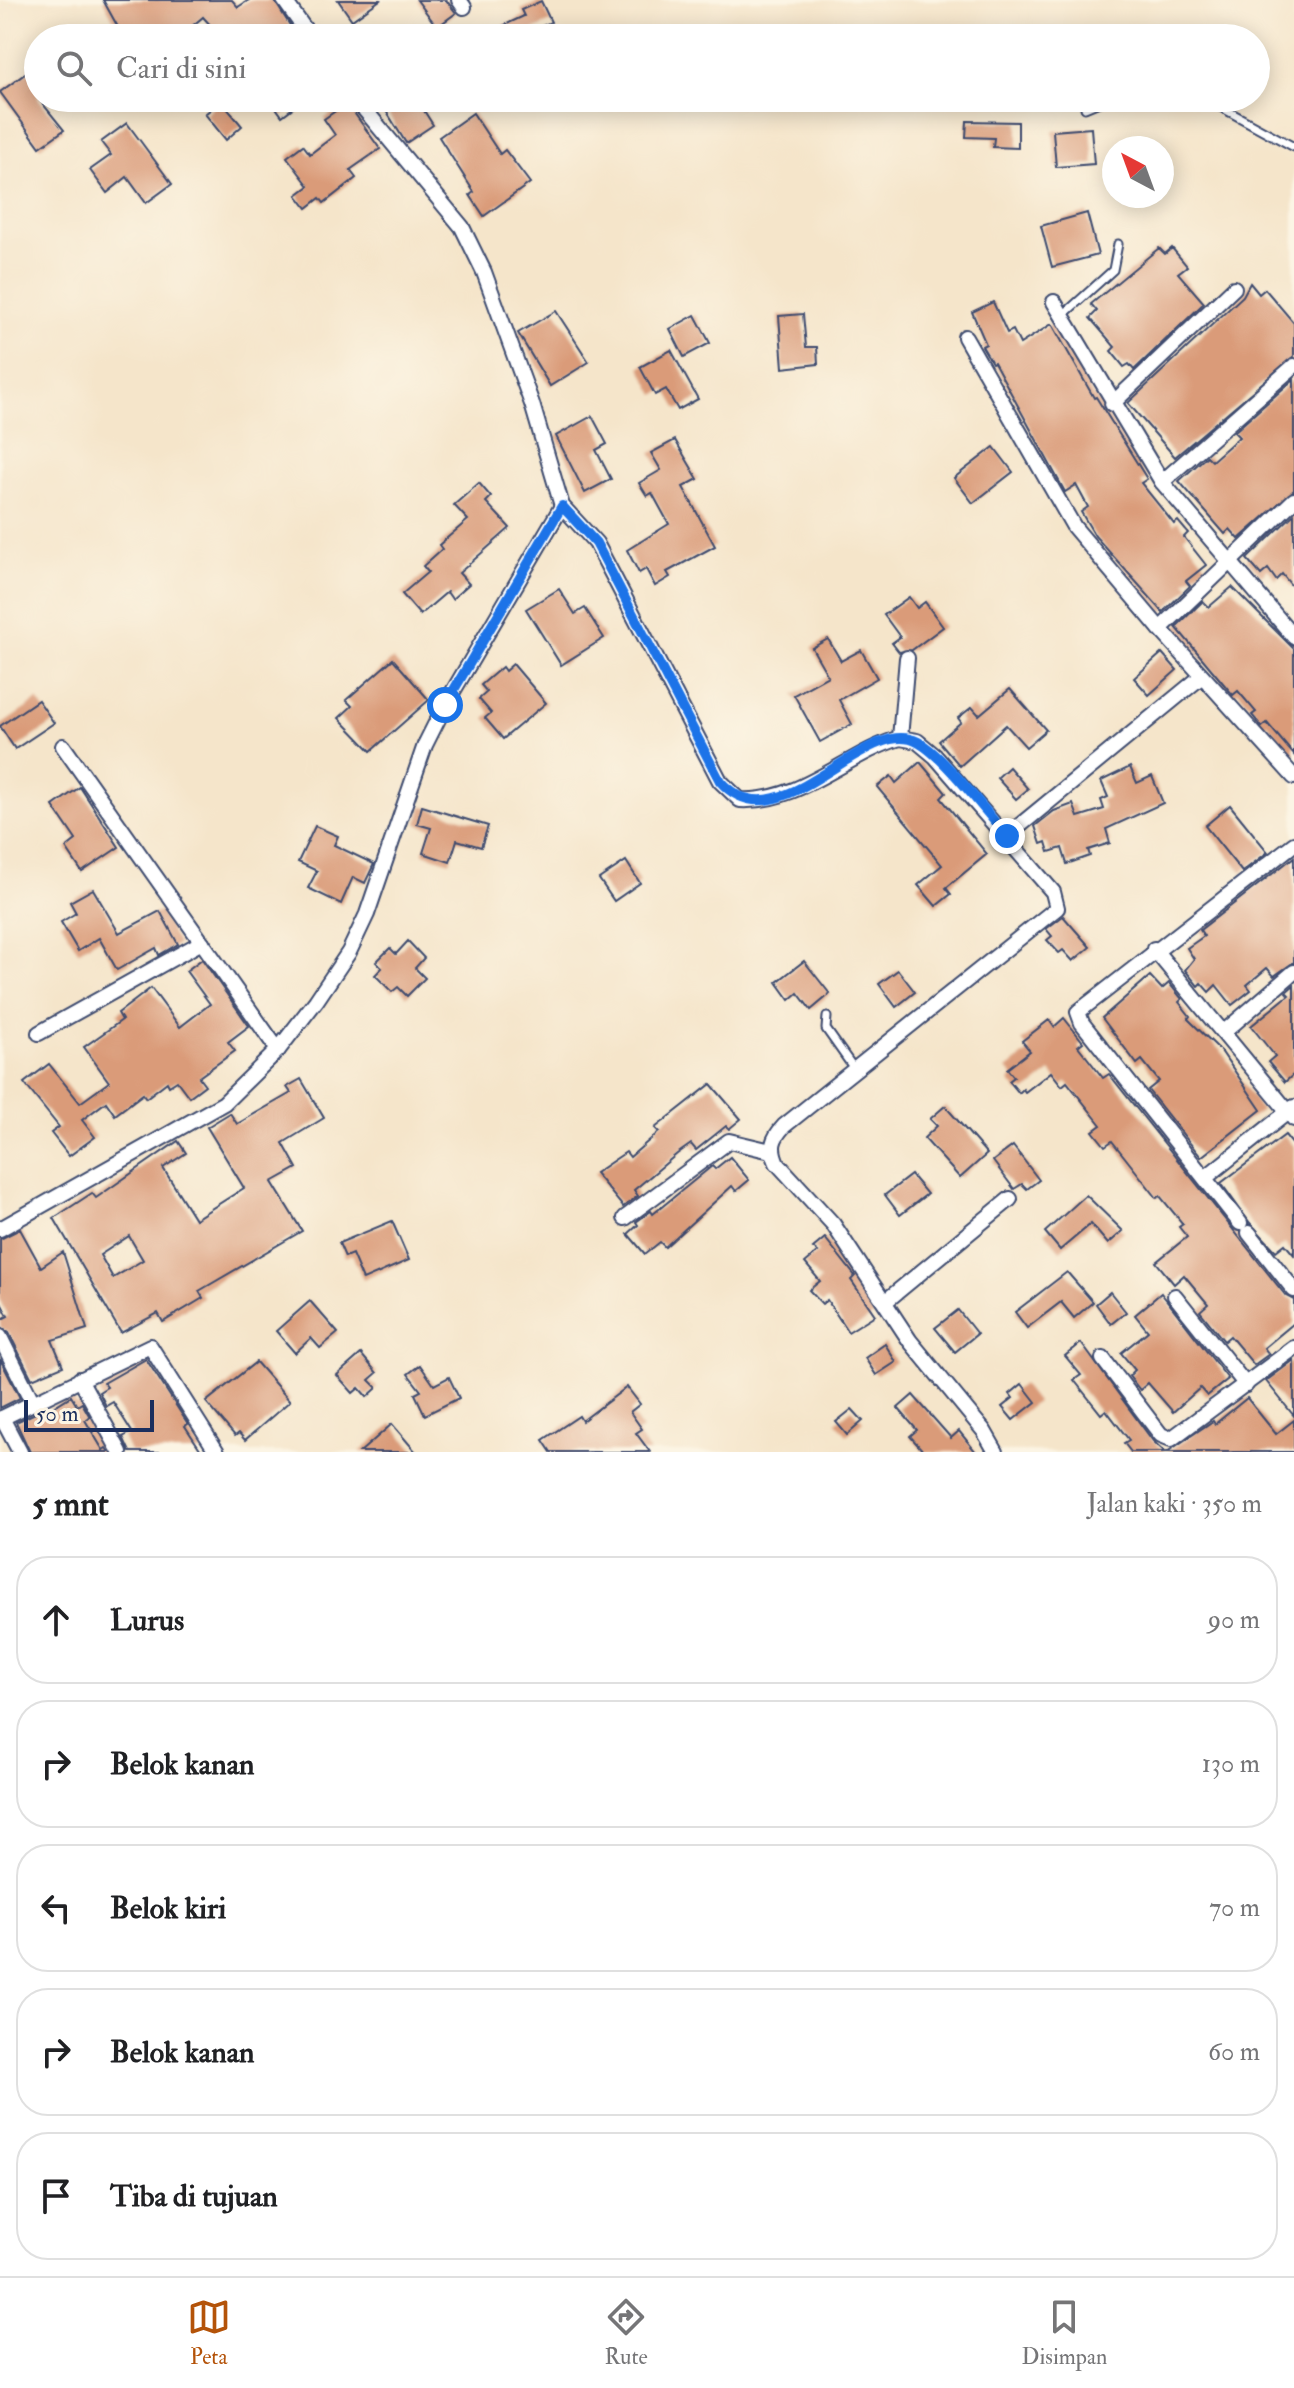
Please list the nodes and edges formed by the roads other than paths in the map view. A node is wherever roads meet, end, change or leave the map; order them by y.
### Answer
1 (284, 0) edge
2 (301, 24) edge
3 (367, 112) edge
4 (1230, 112) edge
5 (1294, 147) edge
6 (1118, 244) dead end
7 (1234, 288) dead end
8 (1058, 309) joint
9 (965, 337) dead end
10 (1294, 366) edge
11 (1112, 404) junction
12 (1162, 482) junction
13 (1294, 500) edge
14 (562, 506) junction
15 (1227, 562) junction
16 (1160, 629) junction
17 (1293, 634) edge
18 (907, 658) dead end
19 (1202, 676) junction
20 (900, 738) junction
21 (63, 746) dead end
22 (1294, 777) edge
23 (1007, 836) junction
24 (1294, 844) edge
25 (202, 942) junction
26 (1154, 949) junction
27 (1294, 972) edge
28 (827, 1017) dead end
29 (1224, 1032) junction
30 (39, 1033) dead end
31 (278, 1050) junction
32 (855, 1070) junction
33 (1292, 1112) edge
34 (771, 1151) junction
35 (1205, 1178) junction
36 (1010, 1199) dead end
37 (625, 1218) dead end
38 (0, 1229) edge
39 (1294, 1290) edge
40 (1175, 1296) dead end
41 (886, 1301) junction
42 (0, 1337) edge
43 (1294, 1348) edge
44 (1103, 1359) dead end
45 (80, 1379) junction
46 (1246, 1385) junction
47 (33, 1403) junction
48 (1, 1419) edge
49 (20, 1452) edge
50 (120, 1452) edge
51 (217, 1452) edge
52 (996, 1452) edge

1 - 2 street
3 - 14 street
4 - 5 lane
6 - 8 lane
7 - 11 street
8 - 11 street
9 - 16 street
10 - 12 street
11 - 12 street
12 - 15 street
13 - 15 street
14 - 20 street
14 - 31 street
15 - 16 street
15 - 17 street
16 - 19 street
18 - 20 street
19 - 22 street
19 - 23 street
20 - 23 street
21 - 25 street
23 - 32 street
24 - 26 street
25 - 30 street
25 - 31 street
26 - 29 street
26 - 35 street
27 - 29 street
28 - 32 lane
29 - 33 street
31 - 38 street
32 - 34 street
33 - 35 street
34 - 37 street
34 - 41 street
35 - 39 street
36 - 41 street
40 - 46 street
41 - 52 street
42 - 47 street
43 - 46 street
44 - 46 street
45 - 47 street
45 - 50 street
45 - 51 street
47 - 48 street
48 - 49 street

